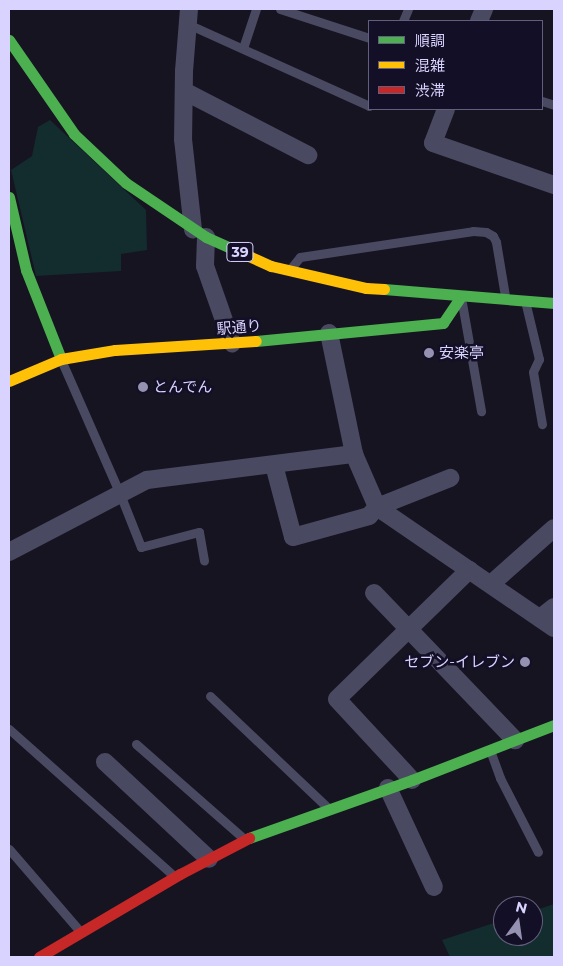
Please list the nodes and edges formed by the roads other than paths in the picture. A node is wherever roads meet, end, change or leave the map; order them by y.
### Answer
1 (256, 9) edge
2 (280, 9) edge
3 (189, 17) edge
4 (368, 38) edge
5 (9, 40) edge
6 (243, 48) junction
7 (184, 91) junction
8 (368, 105) edge
9 (446, 110) edge
10 (308, 155) dead end
11 (554, 185) edge
12 (9, 197) edge
13 (12, 220) edge
14 (200, 233) junction
15 (288, 271) junction
16 (461, 296) junction
17 (505, 299) junction
18 (525, 301) junction
19 (554, 303) edge
20 (329, 333) junction
21 (232, 343) junction
22 (61, 359) junction
23 (9, 381) edge
24 (481, 411) dead end
25 (542, 424) dead end
26 (354, 454) junction
27 (274, 465) junction
28 (450, 478) dead end
29 (120, 494) junction
30 (377, 507) junction
31 (554, 528) edge
32 (9, 552) edge
33 (204, 561) dead end
34 (469, 570) junction
35 (491, 584) junction
36 (374, 593) dead end
37 (554, 607) edge
38 (540, 618) junction
39 (554, 628) edge
40 (408, 630) junction
41 (210, 696) dead end
42 (554, 725) edge
43 (9, 729) edge
44 (515, 740) junction
45 (136, 744) dead end
46 (490, 750) junction
47 (105, 762) dead end
48 (412, 780) junction
49 (388, 788) junction
50 (328, 808) junction
51 (245, 840) junction
52 (9, 850) edge
53 (538, 852) dead end
54 (209, 859) junction
55 (175, 877) junction
56 (434, 887) dead end
57 (81, 932) junction
58 (39, 957) edge

1 - 6 lane
2 - 4 lane
3 - 6 lane
3 - 7 street
5 - 14 street, 39
6 - 8 lane
7 - 10 street
7 - 14 street
9 - 11 street
12 - 13 street
13 - 22 street
14 - 15 street, 39
14 - 21 street
15 - 16 street, 39
15 - 17 lane
16 - 17 street, 39
16 - 20 street, 駅通り
16 - 24 lane
17 - 18 street, 39
18 - 19 street, 39
18 - 25 lane
20 - 21 street, 駅通り
20 - 26 street
21 - 22 street, 駅通り
22 - 23 street, 駅通り
22 - 29 lane
26 - 27 street
26 - 30 street
27 - 29 street
27 - 30 street
28 - 30 street
29 - 32 street
29 - 33 lane
30 - 34 street
31 - 35 street
34 - 35 street
34 - 40 street
35 - 38 street
36 - 40 street
37 - 38 street
38 - 39 street
40 - 44 street
40 - 48 street
41 - 50 lane
42 - 44 street
43 - 55 lane
44 - 46 street
45 - 51 lane
46 - 48 street
46 - 53 lane
47 - 54 street
48 - 49 street
49 - 50 street
49 - 56 street
50 - 51 street
51 - 54 street
52 - 57 lane
54 - 55 street
55 - 57 street
57 - 58 street

